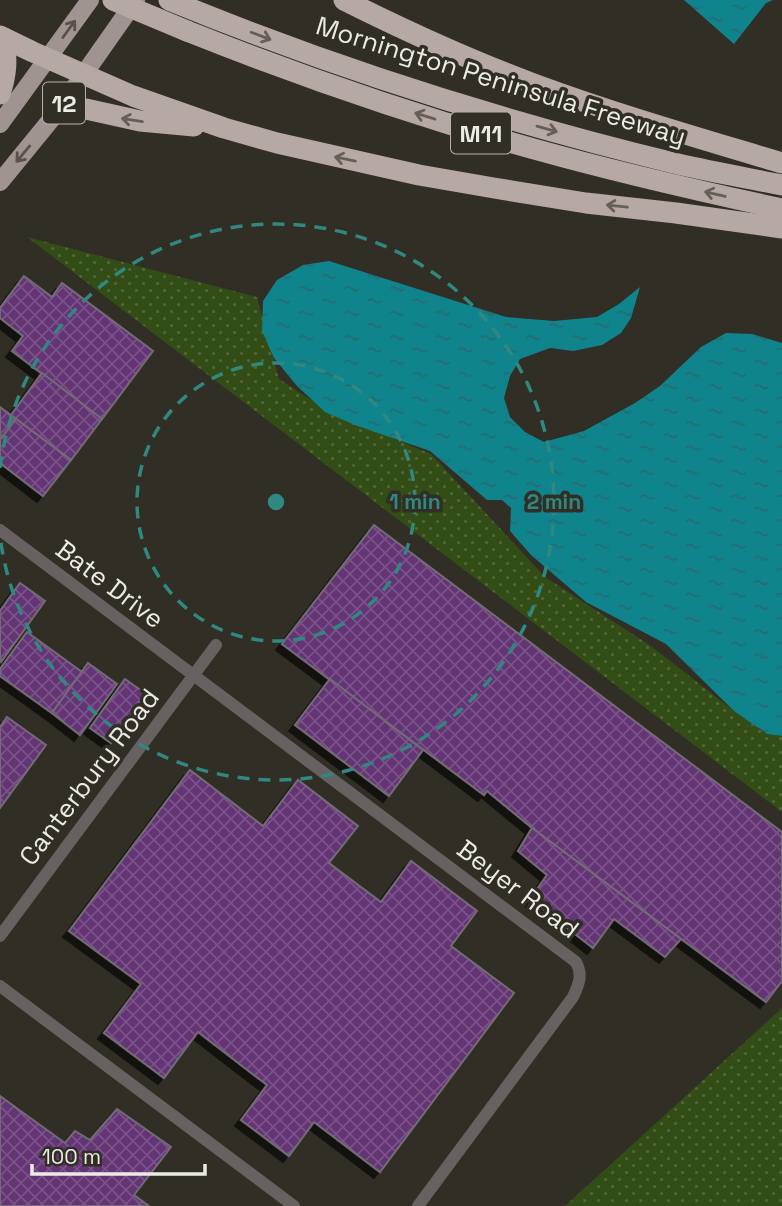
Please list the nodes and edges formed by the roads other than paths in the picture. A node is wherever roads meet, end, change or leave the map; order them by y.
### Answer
1 (90, 0) edge
2 (113, 0) edge
3 (136, 0) edge
4 (169, 0) edge
5 (344, 0) edge
6 (2, 37) edge
7 (47, 58) junction
8 (85, 74) junction
9 (0, 94) edge
10 (58, 111) junction
11 (0, 124) edge
12 (224, 128) junction
13 (782, 163) edge
14 (0, 182) edge
15 (782, 186) edge
16 (782, 209) edge
17 (782, 228) edge
18 (0, 530) edge
19 (216, 645) dead end
20 (193, 676) junction
21 (0, 936) edge
22 (0, 986) edge
23 (293, 1206) edge
24 (418, 1206) edge

7 -> 1 main road, 12
16 -> 2 highway, Mornington Peninsula Freeway / M11, bridge
3 - 8 main road, 12
4 -> 15 highway, Mornington Peninsula Freeway / M11
5 - 13 highway
6 - 7 highway
6 - 9 highway
7 - 8 highway
7 - 11 main road, 12
8 - 10 main road, 12
8 - 12 highway
12 -> 10 highway
10 -> 14 main road, 12
17 -> 12 highway
18 - 20 street, Bate Drive
19 - 20 street, Canterbury Road
20 - 21 street, Canterbury Road
20 - 24 street, Beyer Road
22 - 23 street

